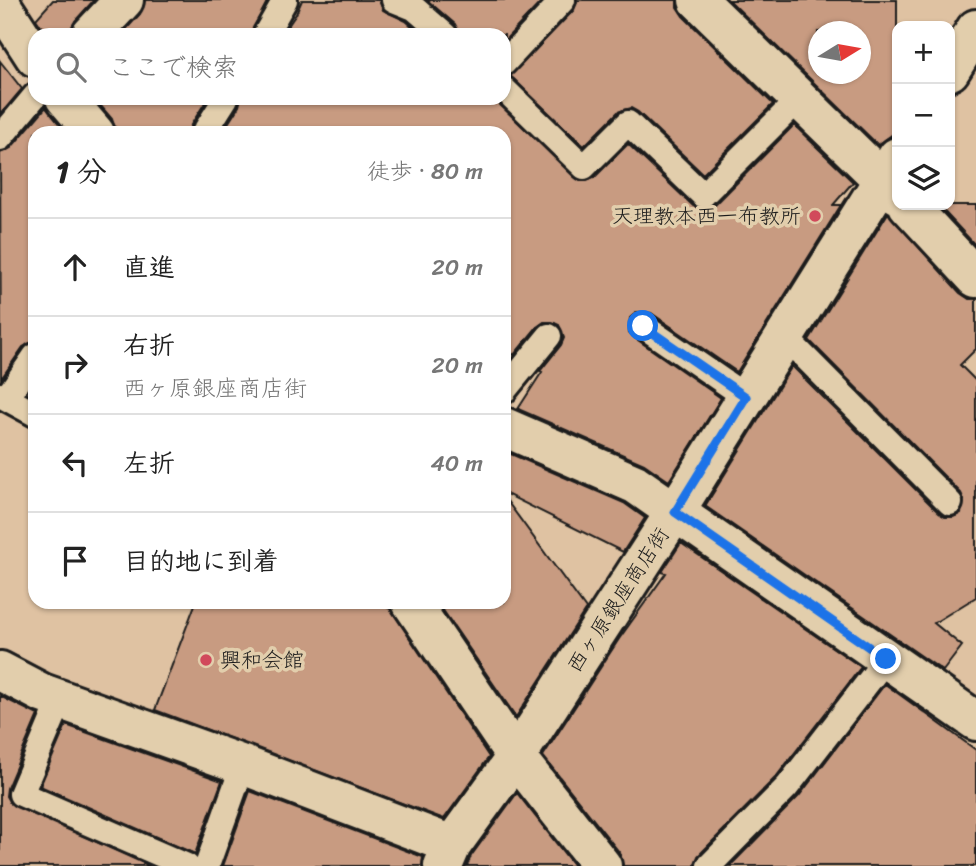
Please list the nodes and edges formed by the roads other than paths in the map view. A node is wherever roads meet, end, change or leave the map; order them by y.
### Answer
1 (124, 0) edge
2 (285, 0) edge
3 (394, 0) edge
4 (563, 0) edge
5 (698, 0) edge
6 (0, 3) edge
7 (98, 28) edge
8 (269, 28) edge
9 (437, 28) edge
10 (976, 29) edge
11 (28, 46) edge
12 (511, 56) edge
13 (955, 63) edge
14 (511, 96) edge
15 (800, 98) junction
16 (28, 104) edge
17 (71, 105) edge
18 (222, 105) edge
19 (88, 126) edge
20 (208, 126) edge
21 (0, 138) edge
22 (892, 180) edge
23 (892, 190) edge
24 (918, 210) edge
25 (976, 278) edge
26 (643, 326) dead end
27 (549, 336) dead end
28 (785, 337) junction
29 (28, 365) edge
30 (511, 382) edge
31 (3, 397) edge
32 (746, 397) junction
33 (28, 410) edge
34 (511, 430) edge
35 (950, 503) dead end
36 (675, 512) junction
37 (416, 609) edge
38 (886, 659) junction
39 (0, 671) edge
40 (61, 699) junction
41 (976, 721) edge
42 (516, 757) junction
43 (243, 765) junction
44 (448, 856) edge
45 (187, 866) edge
46 (207, 866) edge
47 (602, 866) edge
48 (709, 866) edge

1 - 7 street
2 - 8 lane
3 - 9 lane
4 - 12 lane
5 - 15 street
6 - 11 street
10 - 13 street
14 - 15 lane
15 - 22 street
16 - 21 lane
17 - 19 street
18 - 20 lane
23 - 28 street, 西ヶ原銀座商店街
24 - 25 street
26 - 32 lane
27 - 30 lane
28 - 32 street, 西ヶ原銀座商店街
28 - 35 lane
29 - 31 lane
31 - 33 lane
32 - 36 street, 西ヶ原銀座商店街
34 - 36 street
36 - 38 street
36 - 42 street, 西ヶ原銀座商店街
37 - 42 street
38 - 41 street
38 - 48 lane
39 - 40 street
40 - 43 street
40 - 45 lane
42 - 44 street, 西ヶ原銀座商店街
42 - 47 street
43 - 44 street
43 - 46 lane

